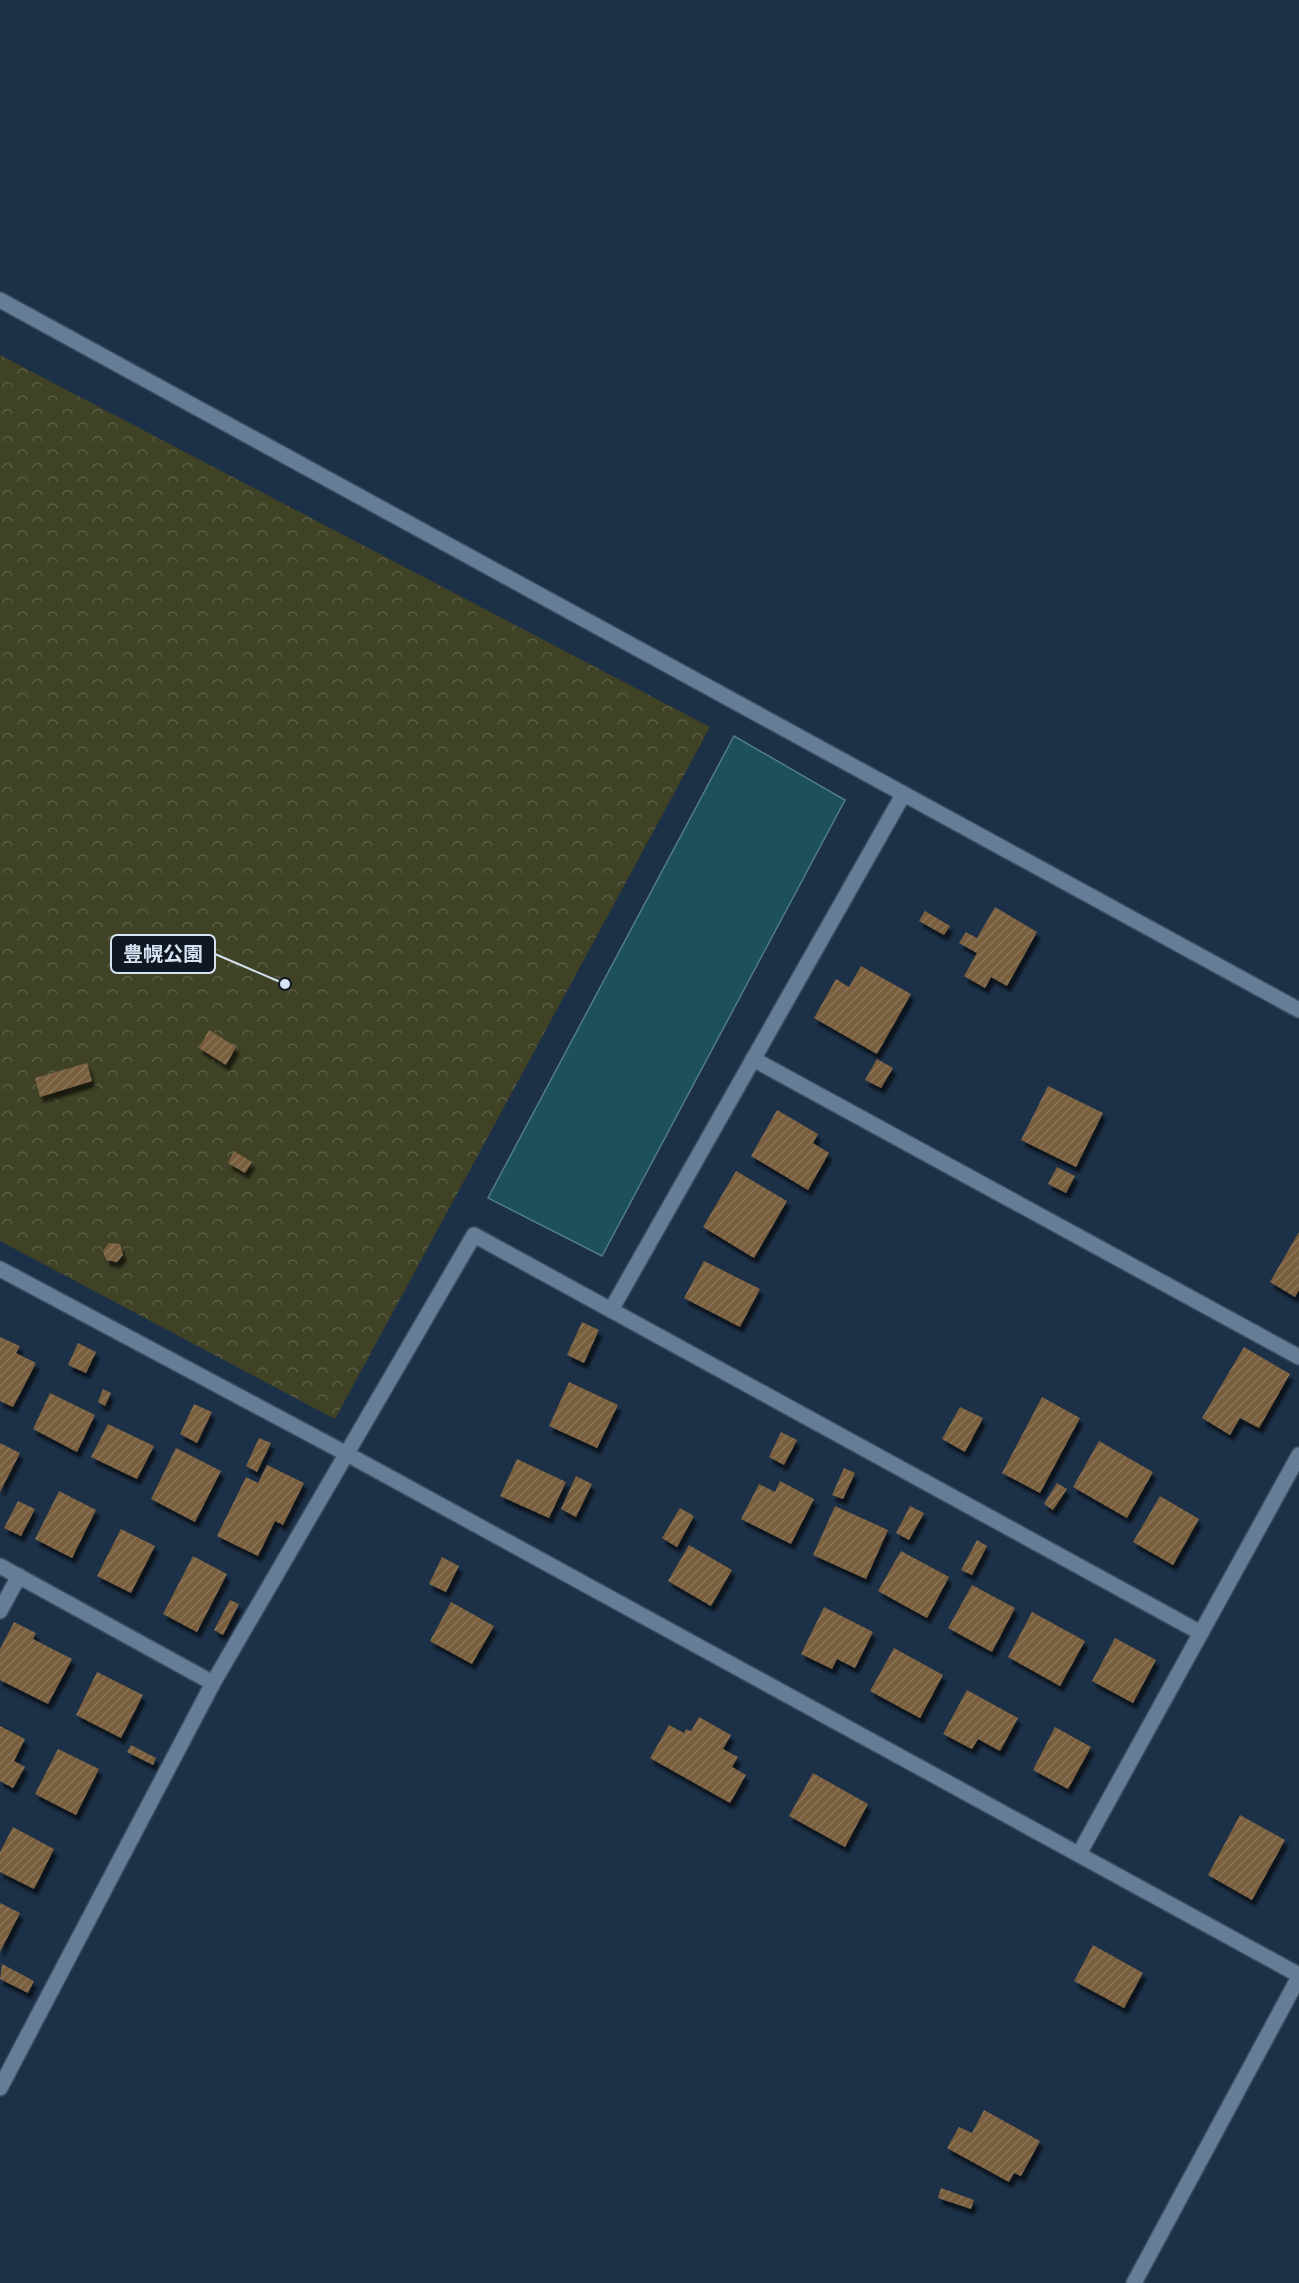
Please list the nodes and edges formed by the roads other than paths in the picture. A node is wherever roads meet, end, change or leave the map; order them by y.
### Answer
1 (0, 300) edge
2 (903, 795) junction
3 (1299, 1010) edge
4 (753, 1059) junction
5 (0, 1269) edge
6 (611, 1310) junction
7 (1299, 1357) edge
8 (346, 1454) junction
9 (1299, 1455) edge
10 (0, 1566) edge
11 (19, 1576) junction
12 (0, 1611) edge
13 (1201, 1633) junction
14 (213, 1683) junction
15 (1079, 1854) junction
16 (1299, 1976) edge
17 (0, 2088) edge
18 (1134, 2283) edge

1 - 2 street
2 - 3 street
2 - 4 street
4 - 6 street
4 - 7 street
5 - 8 street
6 - 8 street
6 - 13 street
8 - 14 street
8 - 15 street
9 - 13 street
10 - 11 street
11 - 12 street
11 - 14 street
13 - 15 street
14 - 17 street
15 - 16 street
16 - 18 street

